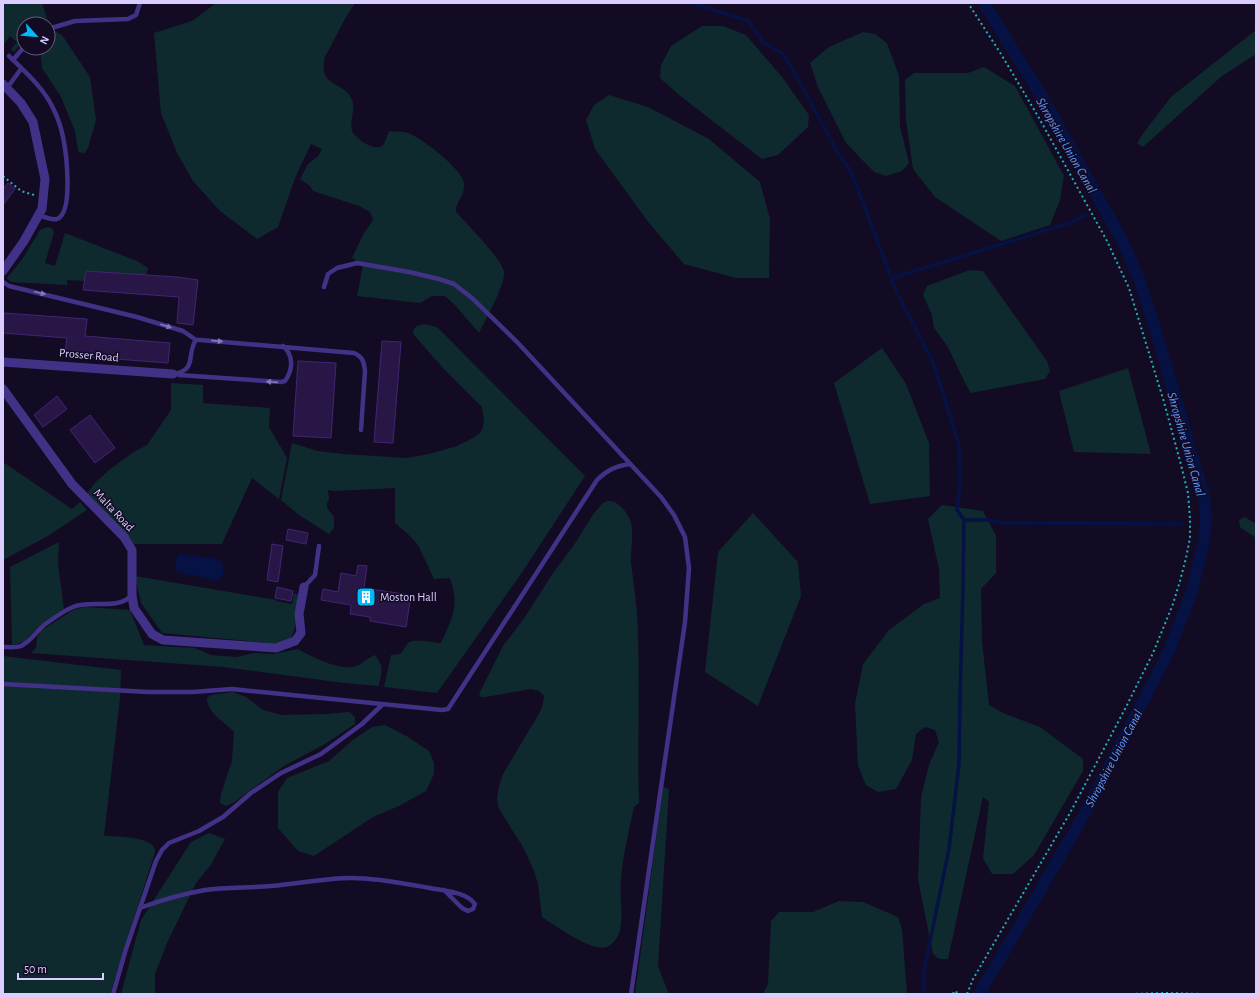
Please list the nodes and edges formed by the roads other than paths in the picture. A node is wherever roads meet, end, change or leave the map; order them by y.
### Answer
1 (140, 3) edge
2 (56, 27) edge
3 (16, 54) edge
4 (21, 69) junction
5 (5, 86) edge
6 (39, 215) junction
7 (3, 271) edge
8 (3, 282) edge
9 (324, 287) dead end
10 (196, 340) junction
11 (283, 346) junction
12 (3, 362) edge
13 (173, 374) junction
14 (3, 389) edge
15 (361, 430) dead end
16 (630, 464) junction
17 (319, 546) dead end
18 (304, 587) joint
19 (132, 595) junction
20 (3, 647) edge
21 (3, 684) edge
22 (382, 705) junction
23 (444, 890) junction
24 (140, 908) junction
25 (113, 994) edge
26 (631, 994) edge

1 - 2 lane
3 - 4 lane
4 - 5 lane
4 - 6 lane
5 - 6 street
6 - 7 street
8 -> 10 lane
9 - 16 lane
10 -> 11 lane
10 - 13 lane
11 -> 13 lane
11 - 15 lane
12 - 13 street, Prosser Road
14 - 19 street, Malta Road
16 - 22 lane
16 - 26 lane
17 - 18 lane
18 - 19 street, Malta Road
19 - 20 lane
21 - 22 lane
22 - 24 lane
23 - 23 lane
23 - 24 lane
24 - 25 lane

